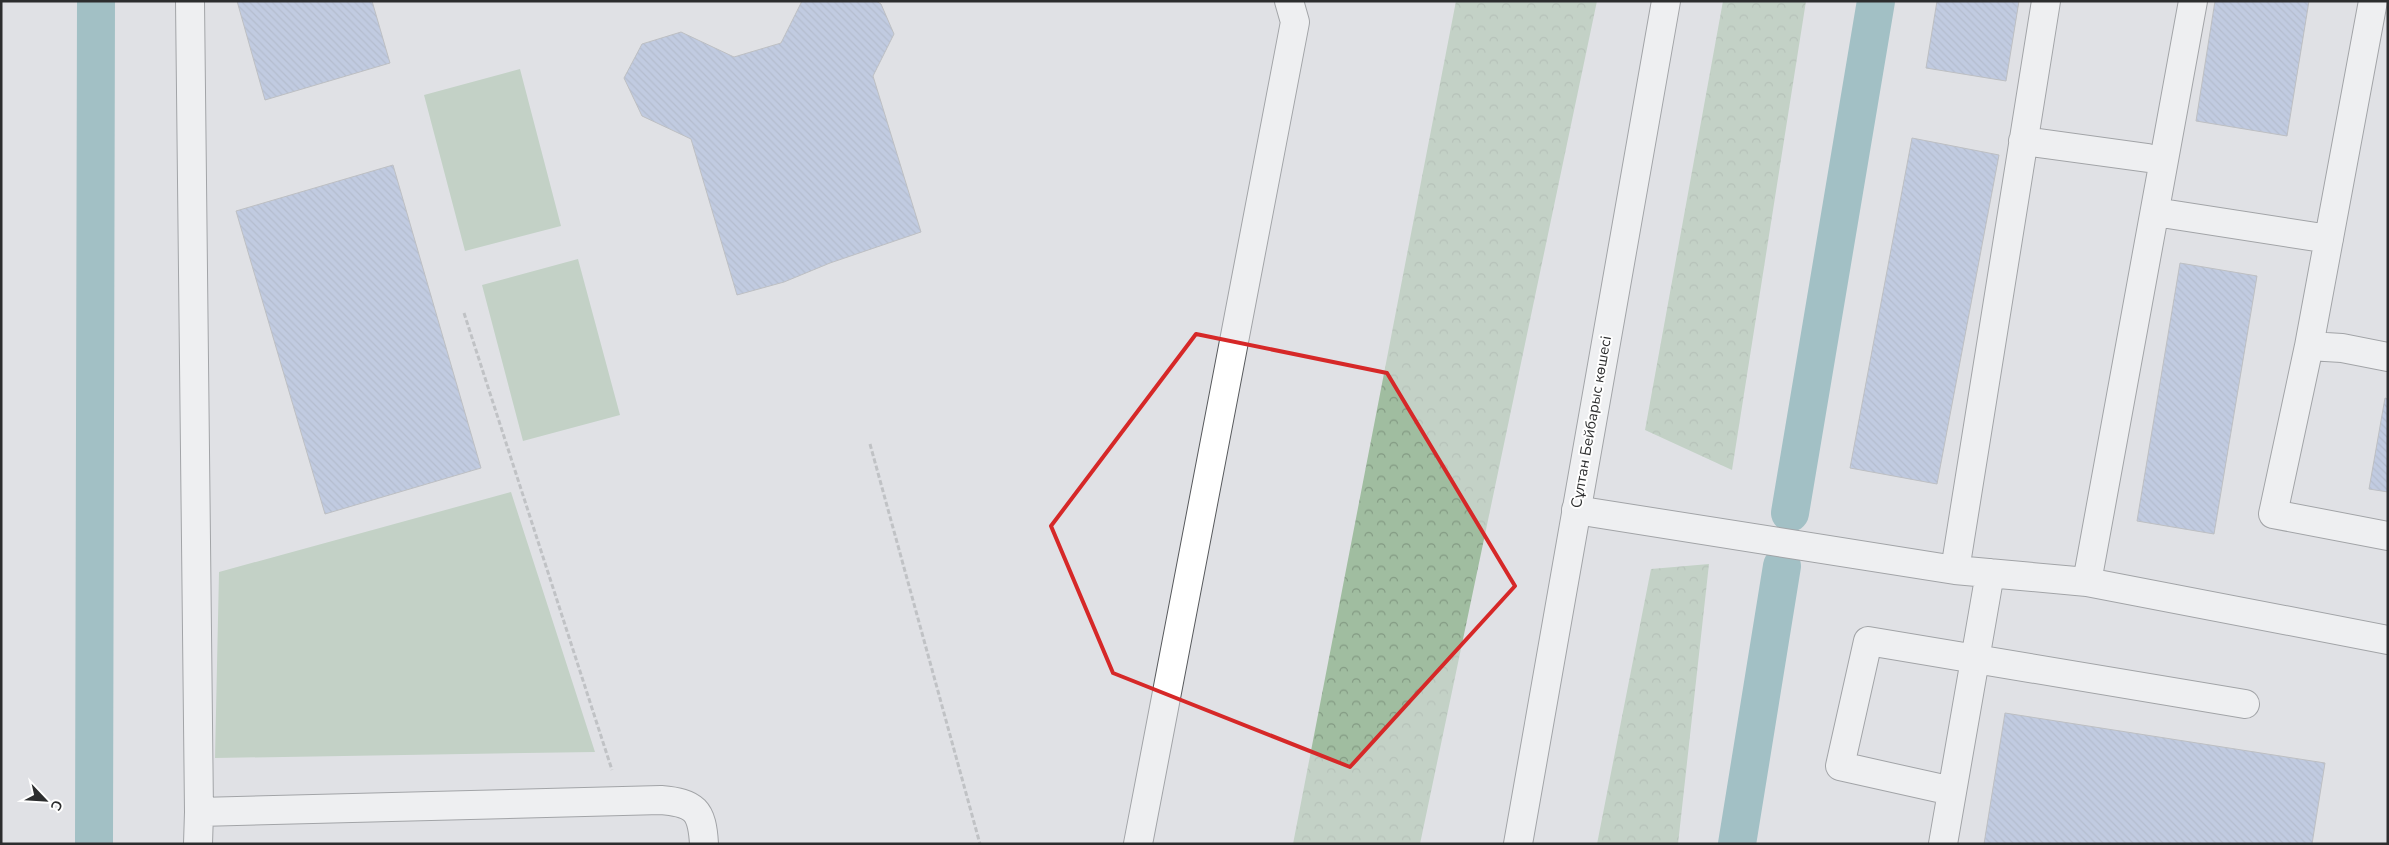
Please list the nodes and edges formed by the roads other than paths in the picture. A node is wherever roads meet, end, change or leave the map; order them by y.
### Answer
1 (190, 1) edge
2 (1289, 1) edge
3 (1666, 1) edge
4 (2046, 1) edge
5 (2193, 1) edge
6 (2373, 1) edge
7 (2023, 140) junction
8 (2148, 158) dead end
9 (2155, 212) junction
10 (2329, 239) junction
11 (2309, 346) junction
12 (2388, 357) edge
13 (1576, 510) junction
14 (2388, 536) edge
15 (1955, 570) junction
16 (1990, 573) junction
17 (2087, 582) junction
18 (2388, 640) edge
19 (1975, 657) junction
20 (2245, 704) dead end
21 (1952, 791) junction
22 (199, 812) junction
23 (198, 844) edge
24 (704, 844) edge
25 (1138, 844) edge
26 (1518, 844) edge
27 (1943, 844) edge

1 - 22 main road
2 - 25 main road
3 - 13 main road, Сұлтан Бейбарыс көшесі
4 - 7 main road
5 - 9 main road
6 - 10 main road
7 - 8 main road
7 - 15 main road
9 - 10 main road
9 - 17 main road
10 - 11 main road
11 - 12 main road
11 - 14 main road
13 - 15 main road
13 - 26 main road, Сұлтан Бейбарыс көшесі
15 - 16 main road
16 - 17 main road
16 - 19 main road
17 - 18 main road
19 - 20 main road
19 - 21 main road
19 - 21 main road
21 - 27 main road
22 - 23 main road
22 - 24 main road

